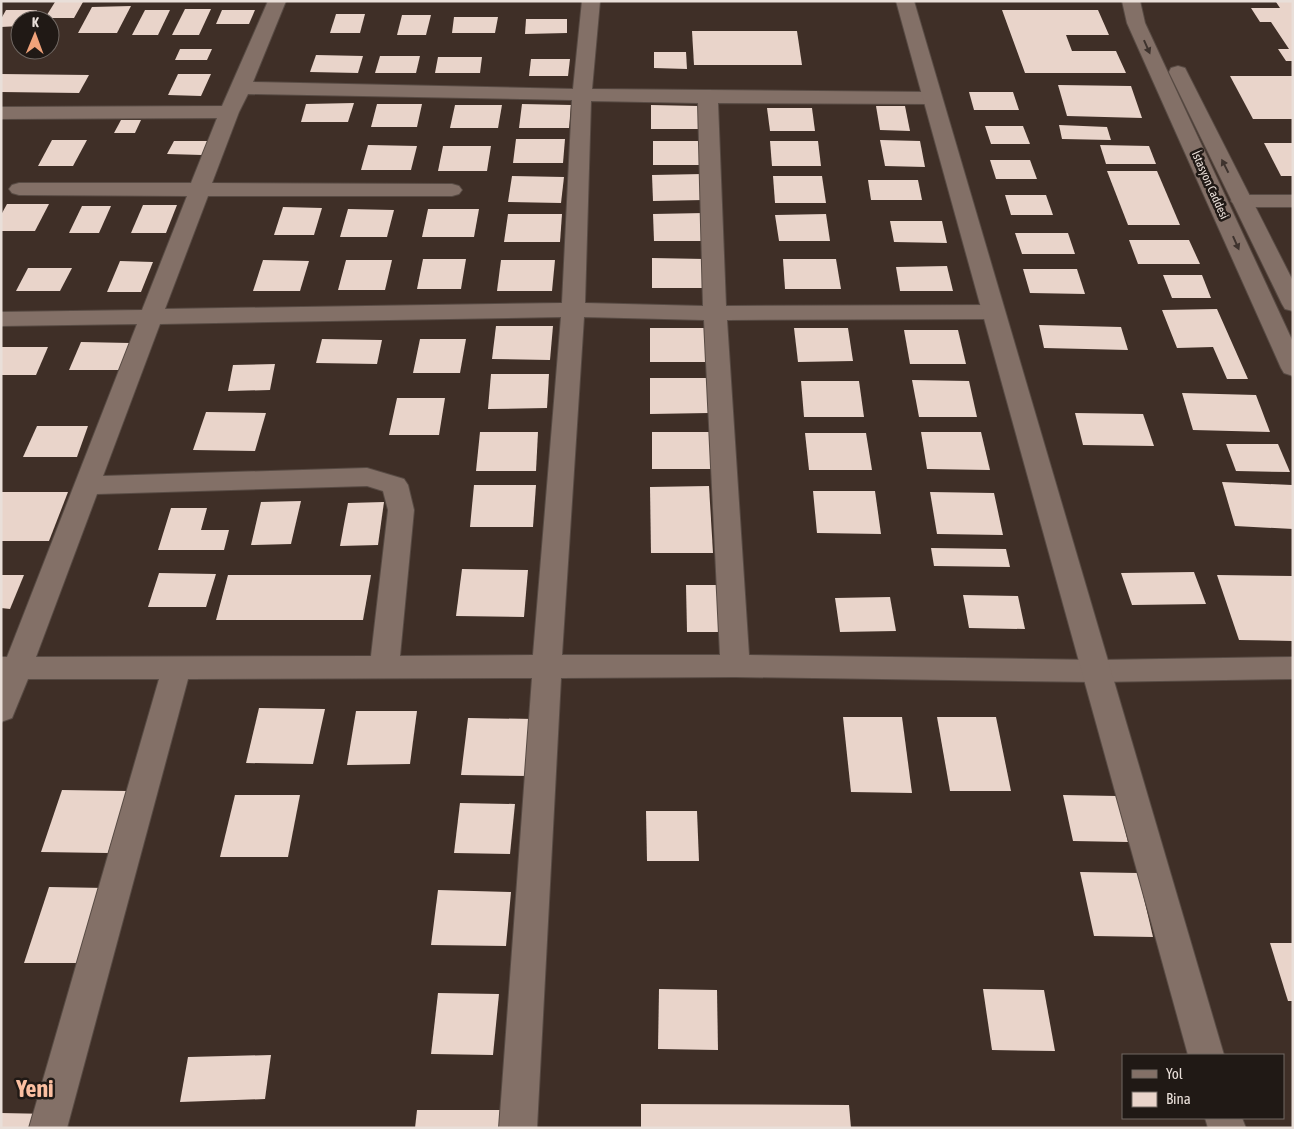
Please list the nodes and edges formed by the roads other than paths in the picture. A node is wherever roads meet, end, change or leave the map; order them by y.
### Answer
1 (277, 1) edge
2 (591, 1) edge
3 (905, 1) edge
4 (1131, 1) edge
5 (1138, 1) edge
6 (241, 88) junction
7 (582, 94) junction
8 (708, 97) junction
9 (931, 98) junction
10 (229, 112) junction
11 (1, 113) edge
12 (19, 189) dead end
13 (200, 189) junction
14 (452, 190) dead end
15 (1242, 201) junction
16 (1293, 201) edge
17 (1293, 304) edge
18 (573, 310) junction
19 (993, 312) junction
20 (715, 313) junction
21 (152, 317) junction
22 (1, 320) edge
23 (1293, 368) edge
24 (86, 485) junction
25 (734, 666) junction
26 (177, 667) junction
27 (9, 668) edge
28 (384, 668) junction
29 (547, 668) junction
30 (1293, 668) edge
31 (1097, 671) junction
32 (1, 710) edge
33 (1206, 1054) edge
34 (48, 1128) edge
35 (518, 1128) edge

1 - 6 street
2 - 7 street
3 - 9 street
4 -> 23 street, İstasyon Caddesi
15 -> 5 street
6 - 7 street
6 - 10 street
7 - 8 street
7 - 18 street
8 - 9 street
8 - 20 street
9 - 19 street
10 - 11 street
10 - 13 street
12 - 13 street
13 - 14 street
13 - 21 street
15 - 16 street
15 - 17 street
18 - 20 street
18 - 21 street
18 - 29 street
19 - 20 street
19 - 31 street
20 - 25 street
21 - 22 street
21 - 24 street
24 - 27 street
24 - 28 street
25 - 29 street
25 - 31 street
26 - 27 street
26 - 28 street
26 - 34 street
27 - 32 street
28 - 29 street
29 - 35 street
30 - 31 street
31 - 33 street

